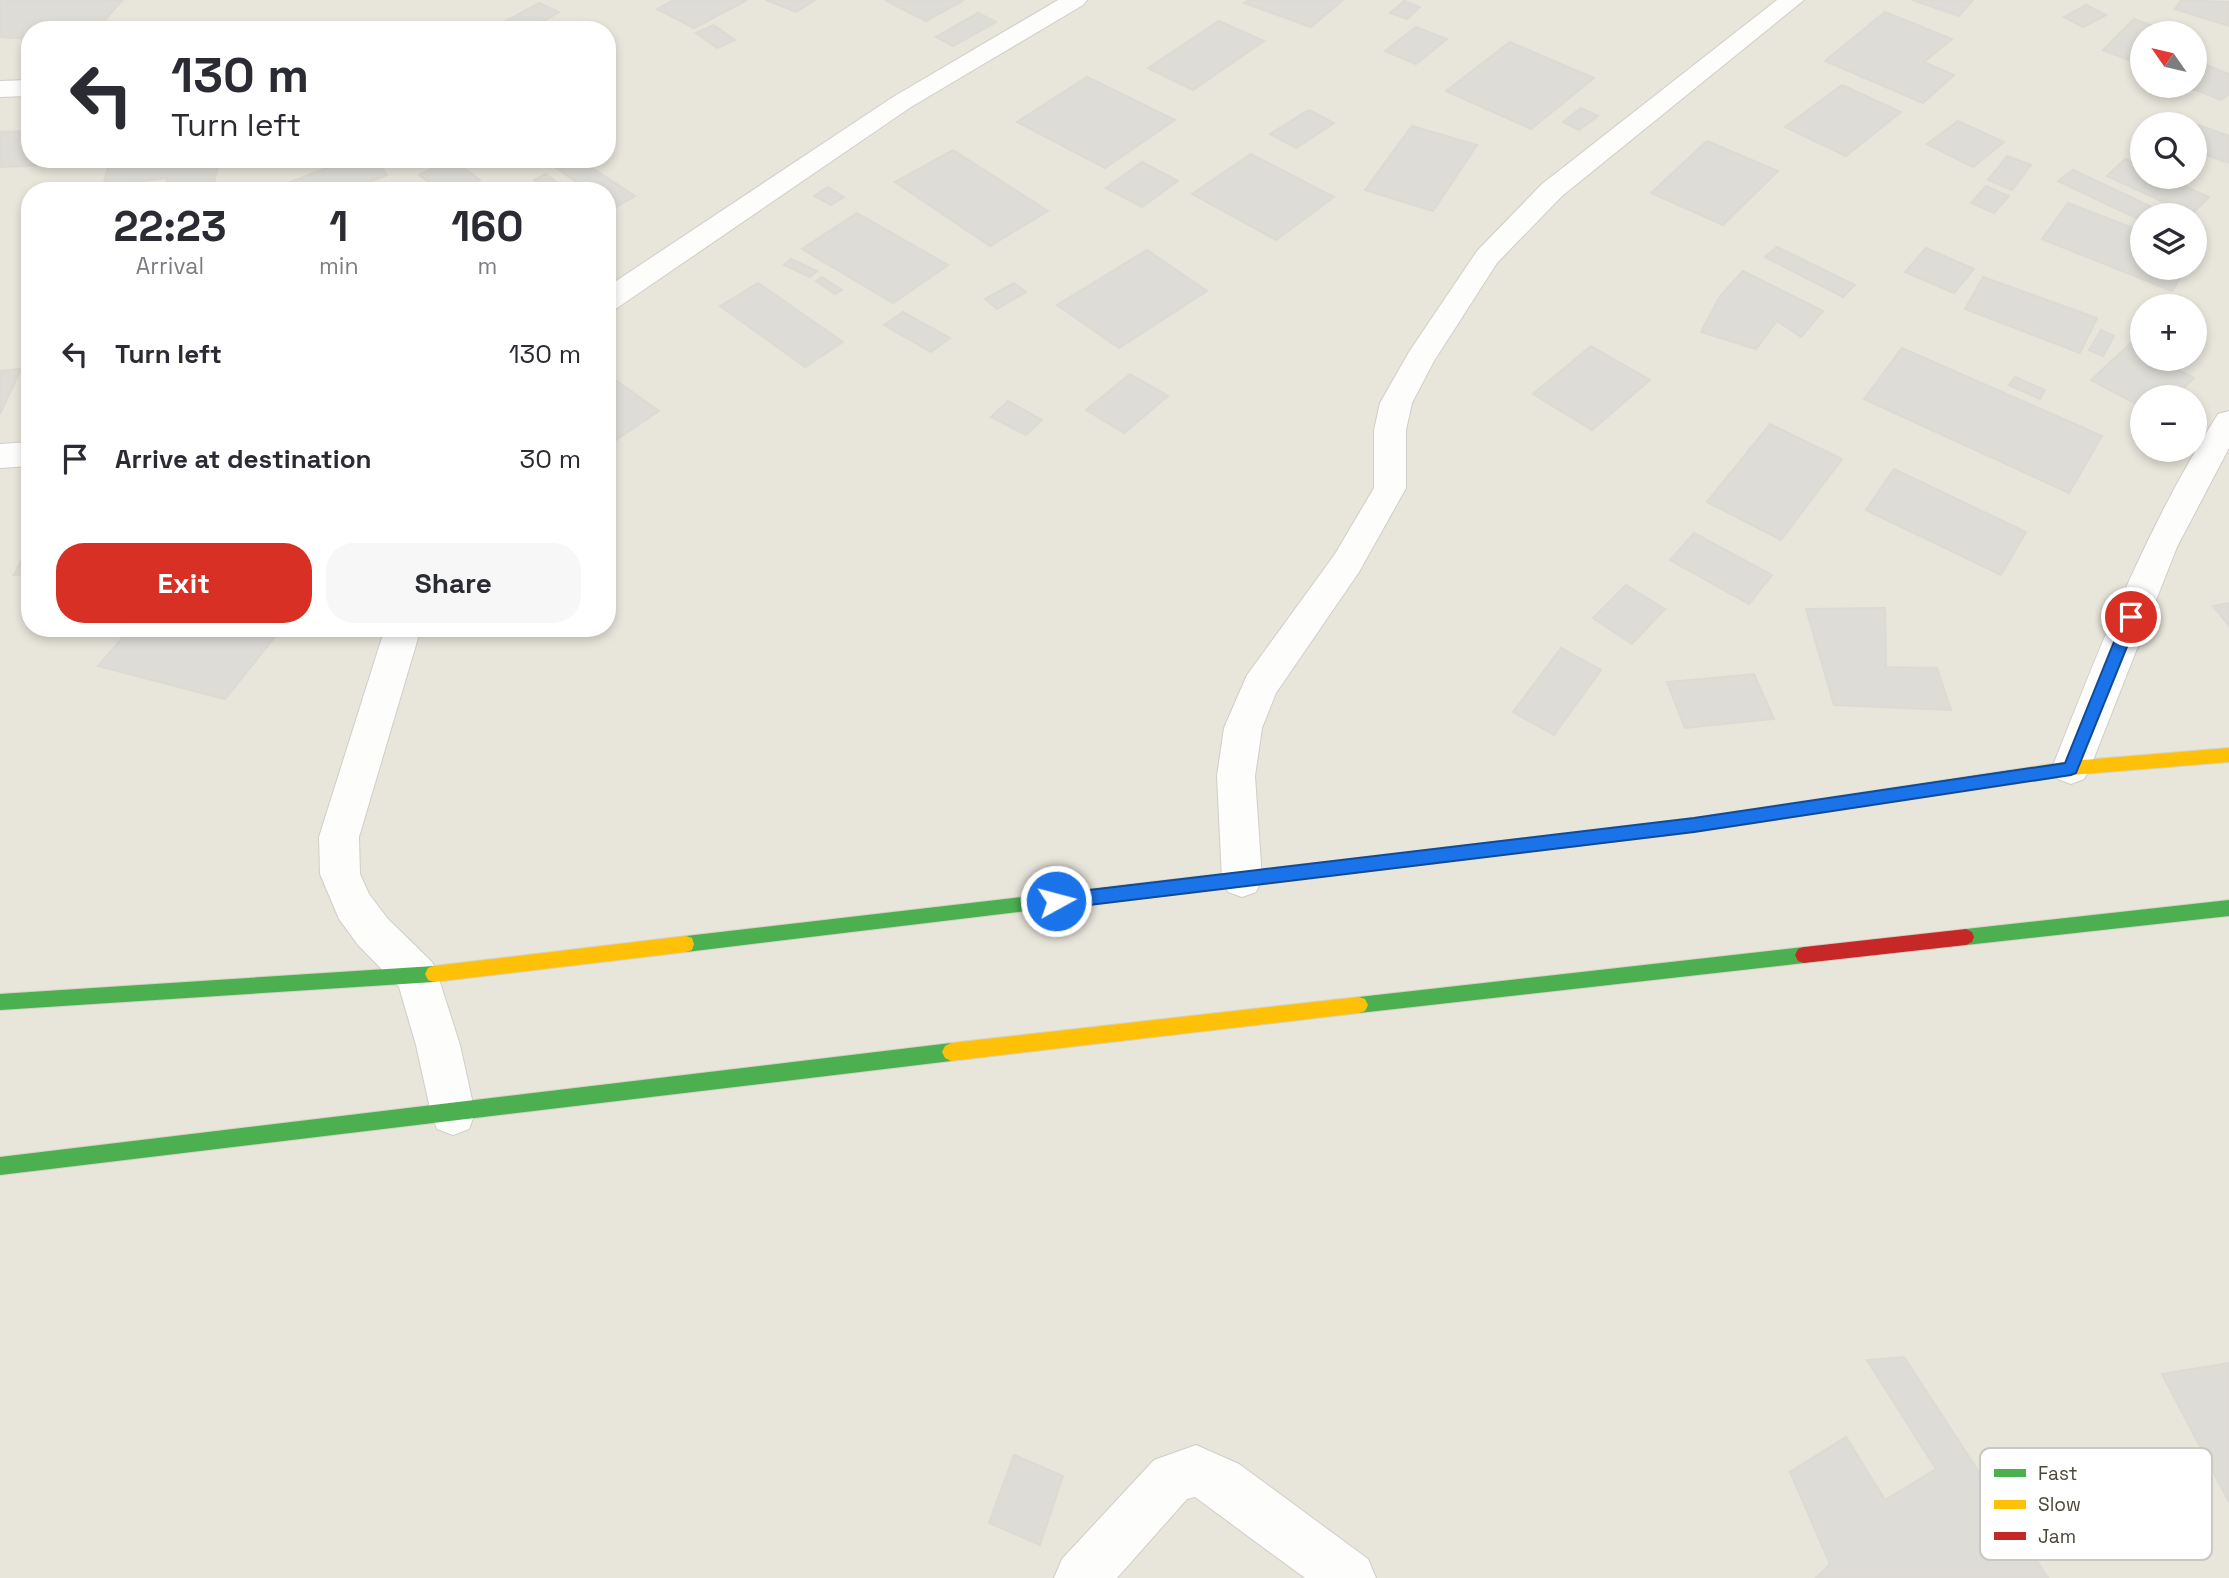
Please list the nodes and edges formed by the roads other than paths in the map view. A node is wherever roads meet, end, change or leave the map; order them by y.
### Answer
1 (1074, 0) edge
2 (1792, 0) edge
3 (21, 88) edge
4 (0, 89) edge
5 (616, 295) edge
6 (2229, 422) edge
7 (21, 455) edge
8 (0, 456) edge
9 (400, 637) edge
10 (2229, 755) edge
11 (2071, 768) junction
12 (1242, 879) junction
13 (2229, 908) edge
14 (417, 976) junction
15 (0, 1002) edge
16 (453, 1113) junction
17 (0, 1166) edge
18 (1081, 1578) edge
19 (1349, 1578) edge

1 - 5 street
2 - 12 street
3 - 4 street
6 - 11 street
7 - 8 street
9 - 14 street
10 - 11 main road
11 - 12 main road
12 - 14 main road
13 - 16 main road
14 - 15 main road
14 - 16 street
16 - 17 main road
18 - 19 street

